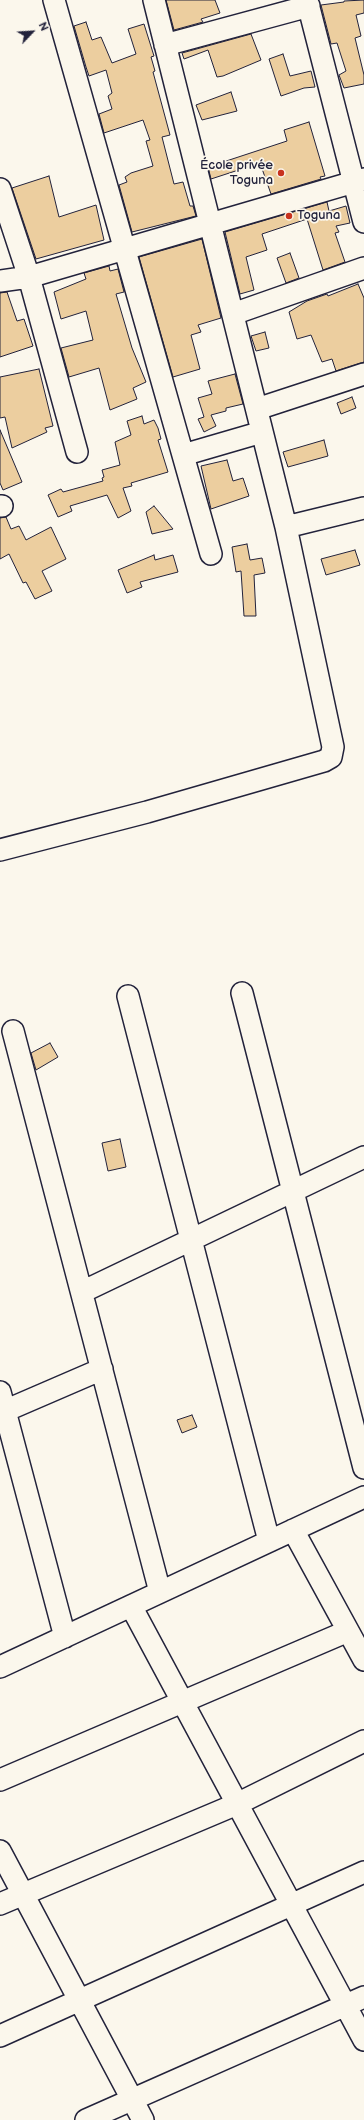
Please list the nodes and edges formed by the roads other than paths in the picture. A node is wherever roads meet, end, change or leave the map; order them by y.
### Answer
1 (54, 0) edge
2 (154, 0) edge
3 (308, 3) edge
4 (165, 45) junction
5 (359, 180) edge
6 (0, 189) edge
7 (364, 222) edge
8 (210, 224) junction
9 (125, 249) junction
10 (364, 268) edge
11 (29, 277) junction
12 (0, 280) edge
13 (233, 314) junction
14 (364, 374) edge
15 (257, 409) junction
16 (262, 432) junction
17 (77, 452) dead end
18 (183, 455) junction
19 (364, 508) edge
20 (286, 527) junction
21 (211, 554) dead end
22 (0, 850) edge
23 (242, 993) dead end
24 (128, 996) dead end
25 (13, 1031) dead end
26 (364, 1157) edge
27 (293, 1191) junction
28 (191, 1240) junction
29 (82, 1292) junction
30 (102, 1369) junction
31 (2, 1405) edge
32 (364, 1468) edge
33 (364, 1496) edge
34 (293, 1530) junction
35 (269, 1541) junction
36 (160, 1592) junction
37 (131, 1606) junction
38 (348, 1631) junction
39 (65, 1637) junction
40 (364, 1660) edge
41 (0, 1667) edge
42 (182, 1701) junction
43 (364, 1741) edge
44 (0, 1780) edge
45 (237, 1804) junction
46 (0, 1851) edge
47 (364, 1872) edge
48 (23, 1894) junction
49 (0, 1904) edge
50 (291, 1905) junction
51 (364, 1997) edge
52 (80, 2000) junction
53 (345, 2005) junction
54 (0, 2036) edge
55 (364, 2040) edge
56 (132, 2099) junction
57 (86, 2120) edge
58 (144, 2120) edge

1 - 9 street
2 - 4 street
3 - 4 street
3 - 5 street
4 - 8 street
5 - 7 street
5 - 8 street
6 - 11 street
8 - 9 street
8 - 13 street
9 - 11 street
9 - 18 street
10 - 13 street
11 - 12 street
11 - 17 street
13 - 15 street
14 - 15 street
15 - 16 street
16 - 18 street
16 - 20 street
18 - 21 street
19 - 20 street
20 - 22 street
23 - 27 street
24 - 28 street
25 - 29 street
26 - 27 street
27 - 28 street
27 - 32 street
28 - 29 street
28 - 35 street
29 - 30 street
30 - 31 street
30 - 36 street
31 - 39 street
33 - 34 street
34 - 35 street
34 - 38 street
35 - 36 street
36 - 37 street
37 - 39 street
37 - 42 street
38 - 40 street
38 - 42 street
39 - 41 street
42 - 44 street
42 - 45 street
43 - 45 street
45 - 48 street
45 - 50 street
46 - 48 street
47 - 50 street
48 - 49 street
48 - 52 street
50 - 52 street
50 - 53 street
51 - 53 street
52 - 54 street
52 - 56 street
53 - 55 street
53 - 56 street
56 - 57 street
56 - 58 street

